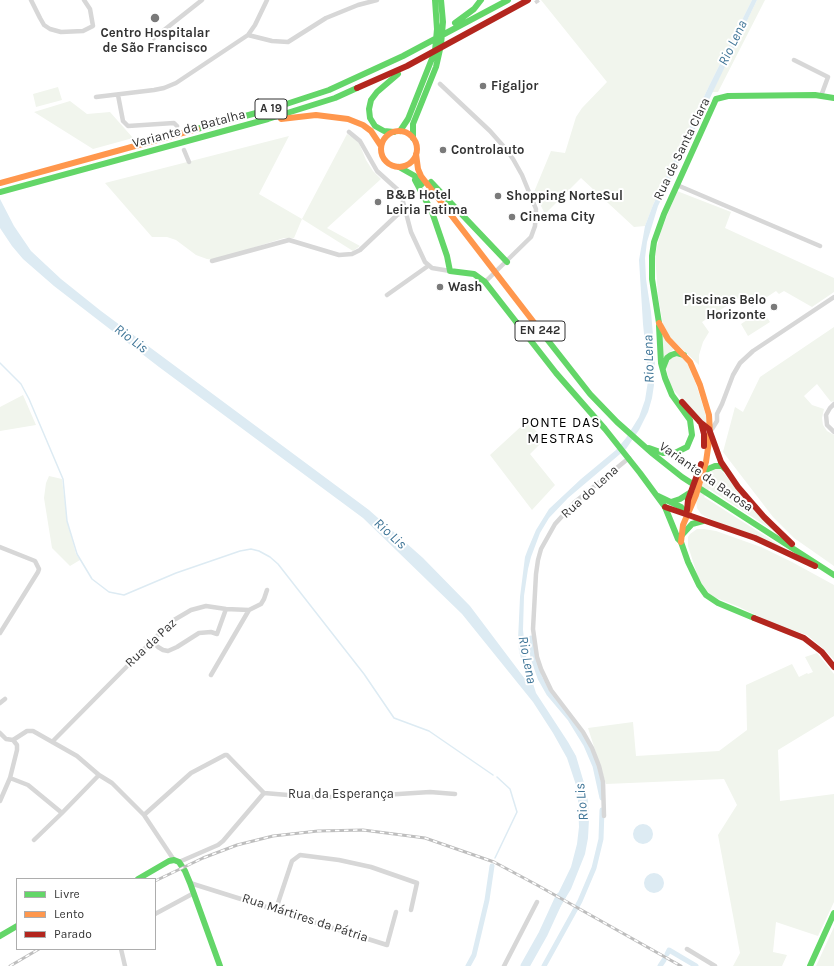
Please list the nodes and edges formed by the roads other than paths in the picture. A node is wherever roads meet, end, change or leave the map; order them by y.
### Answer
1 (31, 0) edge
2 (84, 0) edge
3 (202, 0) edge
4 (266, 0) edge
5 (377, 0) edge
6 (481, 0) edge
7 (508, 0) edge
8 (528, 0) edge
9 (438, 2) edge
10 (248, 34) junction
11 (445, 34) junction
12 (154, 38) dead end
13 (794, 60) dead end
14 (407, 66) junction
15 (440, 84) dead end
16 (424, 89) junction
17 (118, 95) junction
18 (821, 96) junction
19 (96, 97) dead end
20 (834, 98) edge
21 (268, 119) junction
22 (177, 126) dead end
23 (397, 131) junction
24 (349, 132) dead end
25 (413, 138) junction
26 (381, 146) junction
27 (184, 150) dead end
28 (416, 154) junction
29 (189, 162) dead end
30 (417, 163) junction
31 (399, 168) junction
32 (411, 173) junction
33 (18, 175) junction
34 (0, 178) edge
35 (0, 183) edge
36 (676, 185) junction
37 (0, 192) edge
38 (406, 211) junction
39 (820, 246) dead end
40 (476, 248) junction
41 (212, 261) dead end
42 (507, 262) junction
43 (428, 266) junction
44 (450, 271) junction
45 (485, 282) junction
46 (388, 295) dead end
47 (834, 297) edge
48 (658, 323) junction
49 (684, 355) junction
50 (663, 370) junction
51 (669, 389) junction
52 (834, 404) edge
53 (717, 414) junction
54 (709, 415) junction
55 (700, 422) junction
56 (710, 429) junction
57 (834, 432) edge
58 (645, 448) junction
59 (628, 457) junction
60 (725, 469) junction
61 (704, 471) junction
62 (697, 477) junction
63 (691, 492) junction
64 (658, 496) junction
65 (671, 502) junction
66 (665, 507) junction
67 (687, 514) junction
68 (704, 521) junction
69 (681, 539) junction
70 (0, 547) edge
71 (809, 559) junction
72 (833, 574) edge
73 (267, 590) dead end
74 (226, 609) junction
75 (248, 610) junction
76 (0, 633) edge
77 (152, 641) junction
78 (834, 667) edge
79 (211, 676) dead end
80 (5, 699) dead end
81 (0, 703) edge
82 (0, 734) edge
83 (12, 740) junction
84 (52, 742) junction
85 (99, 775) junction
86 (10, 778) junction
87 (264, 793) junction
88 (455, 794) dead end
89 (0, 801) edge
90 (62, 813) junction
91 (144, 815) junction
92 (604, 816) dead end
93 (34, 840) dead end
94 (176, 861) junction
95 (140, 878) edge
96 (190, 883) junction
97 (194, 893) junction
98 (537, 902) dead end
99 (276, 909) junction
100 (411, 910) dead end
101 (396, 912) dead end
102 (156, 913) edge
103 (834, 913) edge
104 (16, 927) edge
105 (0, 936) edge
106 (687, 949) dead end
107 (121, 950) edge
108 (125, 966) edge
109 (220, 966) edge
110 (504, 966) edge
111 (715, 966) edge
112 (810, 966) edge

1 - 2 street
3 - 12 street
4 - 10 street
5 - 10 street
6 - 11 main road
7 - 11 main road, Variante da Batalha / A 19
8 - 14 main road, Variante da Batalha / A 19
9 - 16 main road
10 - 17 street
11 - 33 main road, Variante da Batalha / A 19
13 - 18 street
14 - 21 main road, Variante da Batalha / A 19
14 - 23 main road
15 - 42 street
16 - 23 main road
16 - 25 main road
17 - 19 street
17 - 22 street
18 - 20 main road, Rua de Santa Clara
18 - 36 main road, Rua de Santa Clara
21 - 26 main road
21 - 37 main road, Variante da Batalha / A 19
23 - 25 main road
23 - 26 main road
24 - 38 street
25 - 28 main road, EN 242
26 - 31 main road, EN 242
27 - 29 street
28 - 30 main road, Variante da Barosa / EN 242
28 - 31 main road
30 - 40 main road, Variante da Barosa / EN 242
30 - 42 main road
31 - 32 main road, Variante da Barosa / EN 242
32 - 40 main road, Variante da Barosa / EN 242
32 - 44 main road
33 - 34 main road
33 - 35 main road, Variante da Batalha / A 19
36 - 39 street
36 - 48 main road, Rua de Santa Clara
38 - 41 street
38 - 43 street
40 - 58 main road, Variante da Barosa / EN 242
42 - 45 street
43 - 44 street
43 - 46 street
44 - 45 main road, EN 242
45 - 59 main road, EN 242
47 - 53 street
48 - 49 main road
48 - 50 main road, Rua de Santa Clara
49 - 50 main road
49 - 54 main road
50 - 51 main road, Rua de Santa Clara
51 - 55 main road
51 - 58 main road
52 - 57 street
53 - 54 street
53 - 56 street
54 - 56 main road
55 - 56 main road
55 - 62 main road
56 - 60 main road
56 - 61 main road
58 - 71 main road, Variante da Barosa / EN 242
59 - 64 main road, EN 242
59 - 92 street, Rua do Lena
60 - 61 main road
60 - 71 main road
61 - 62 main road
61 - 67 main road
62 - 63 main road
63 - 65 main road
63 - 67 main road
64 - 65 main road
64 - 66 main road, EN 242
65 - 67 main road
66 - 67 main road
66 - 69 main road, EN 242
67 - 68 main road
67 - 69 main road
68 - 69 main road
68 - 72 main road
69 - 78 main road, EN 242
70 - 76 street
71 - 72 main road, Variante da Barosa / EN 242
73 - 75 street
74 - 75 street, Rua da Paz
74 - 77 street, Rua da Paz
74 - 77 street
75 - 79 street
77 - 84 street, Rua da Paz
80 - 81 street
82 - 83 street
83 - 84 street
83 - 86 street
84 - 85 street
85 - 90 street
85 - 91 street
86 - 89 street
86 - 90 street
87 - 88 street, Rua da Esperança
87 - 91 street
87 - 94 street
90 - 93 street
91 - 94 street
94 - 95 main road
94 - 96 main road
96 - 97 main road
96 - 99 street, Rua Mártires da Pátria
97 - 102 street
97 - 109 main road
98 - 110 street
99 - 100 street
99 - 101 street, Rua Mártires da Pátria
103 - 112 main road
104 - 105 main road
106 - 111 street
107 - 108 street

